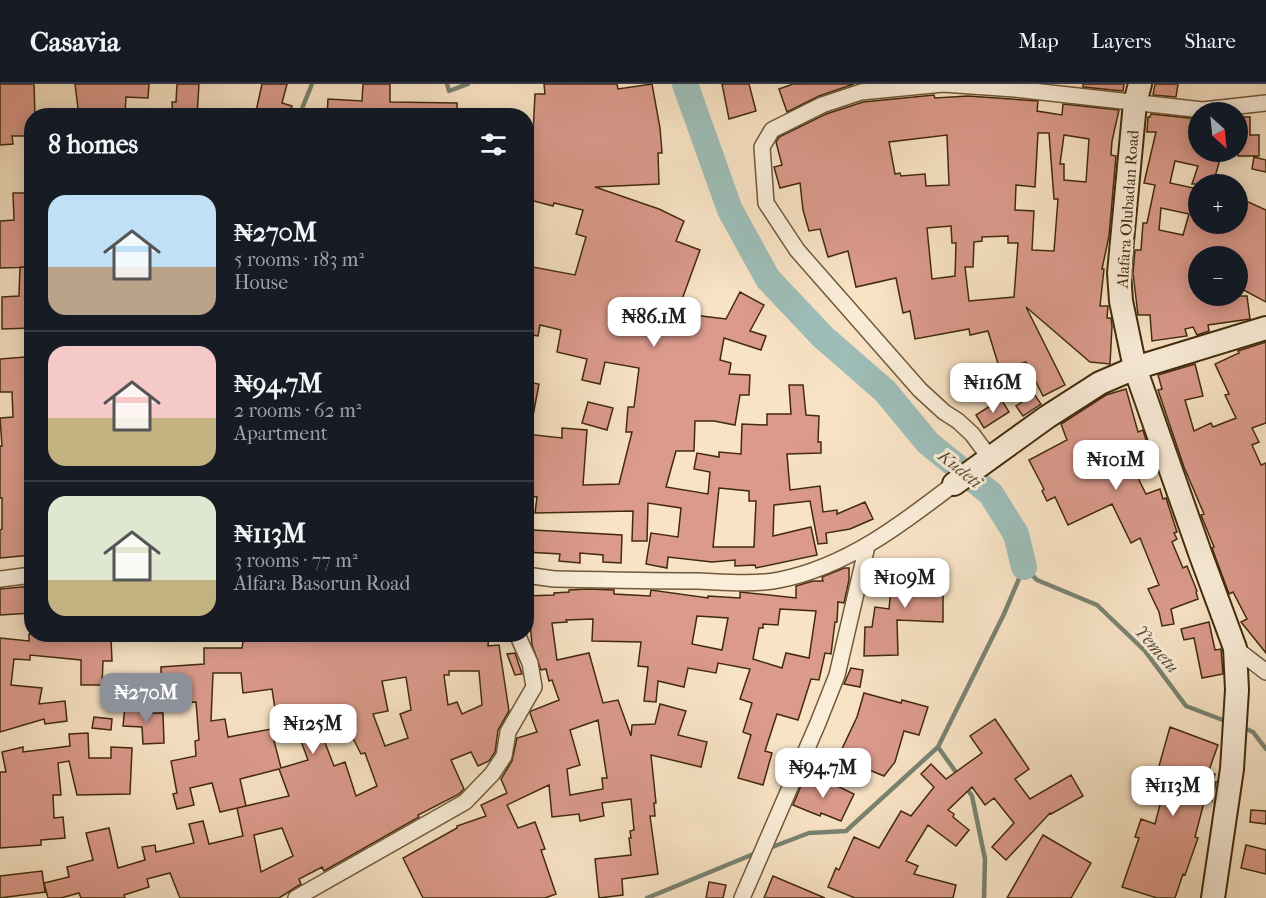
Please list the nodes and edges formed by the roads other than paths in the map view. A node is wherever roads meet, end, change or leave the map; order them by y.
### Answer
1 (1138, 94) edge
2 (1266, 103) edge
3 (1266, 328) edge
4 (1135, 368) junction
5 (983, 462) junction
6 (954, 484) joint
7 (867, 546) junction
8 (24, 576) edge
9 (534, 576) edge
10 (0, 579) edge
11 (521, 642) edge
12 (1235, 648) junction
13 (1266, 672) edge
14 (296, 898) edge
15 (742, 898) edge
16 (1213, 898) edge

1 - 2 street
1 - 4 street, Alafara Olubadan Road
1 - 5 street
3 - 4 street
4 - 5 street
4 - 12 street, Alafara Olubadan Road
5 - 6 street
6 - 7 street
7 - 9 street
7 - 15 street
8 - 10 street
11 - 14 street
12 - 13 street
12 - 16 street, Alafara Olubadan Road

